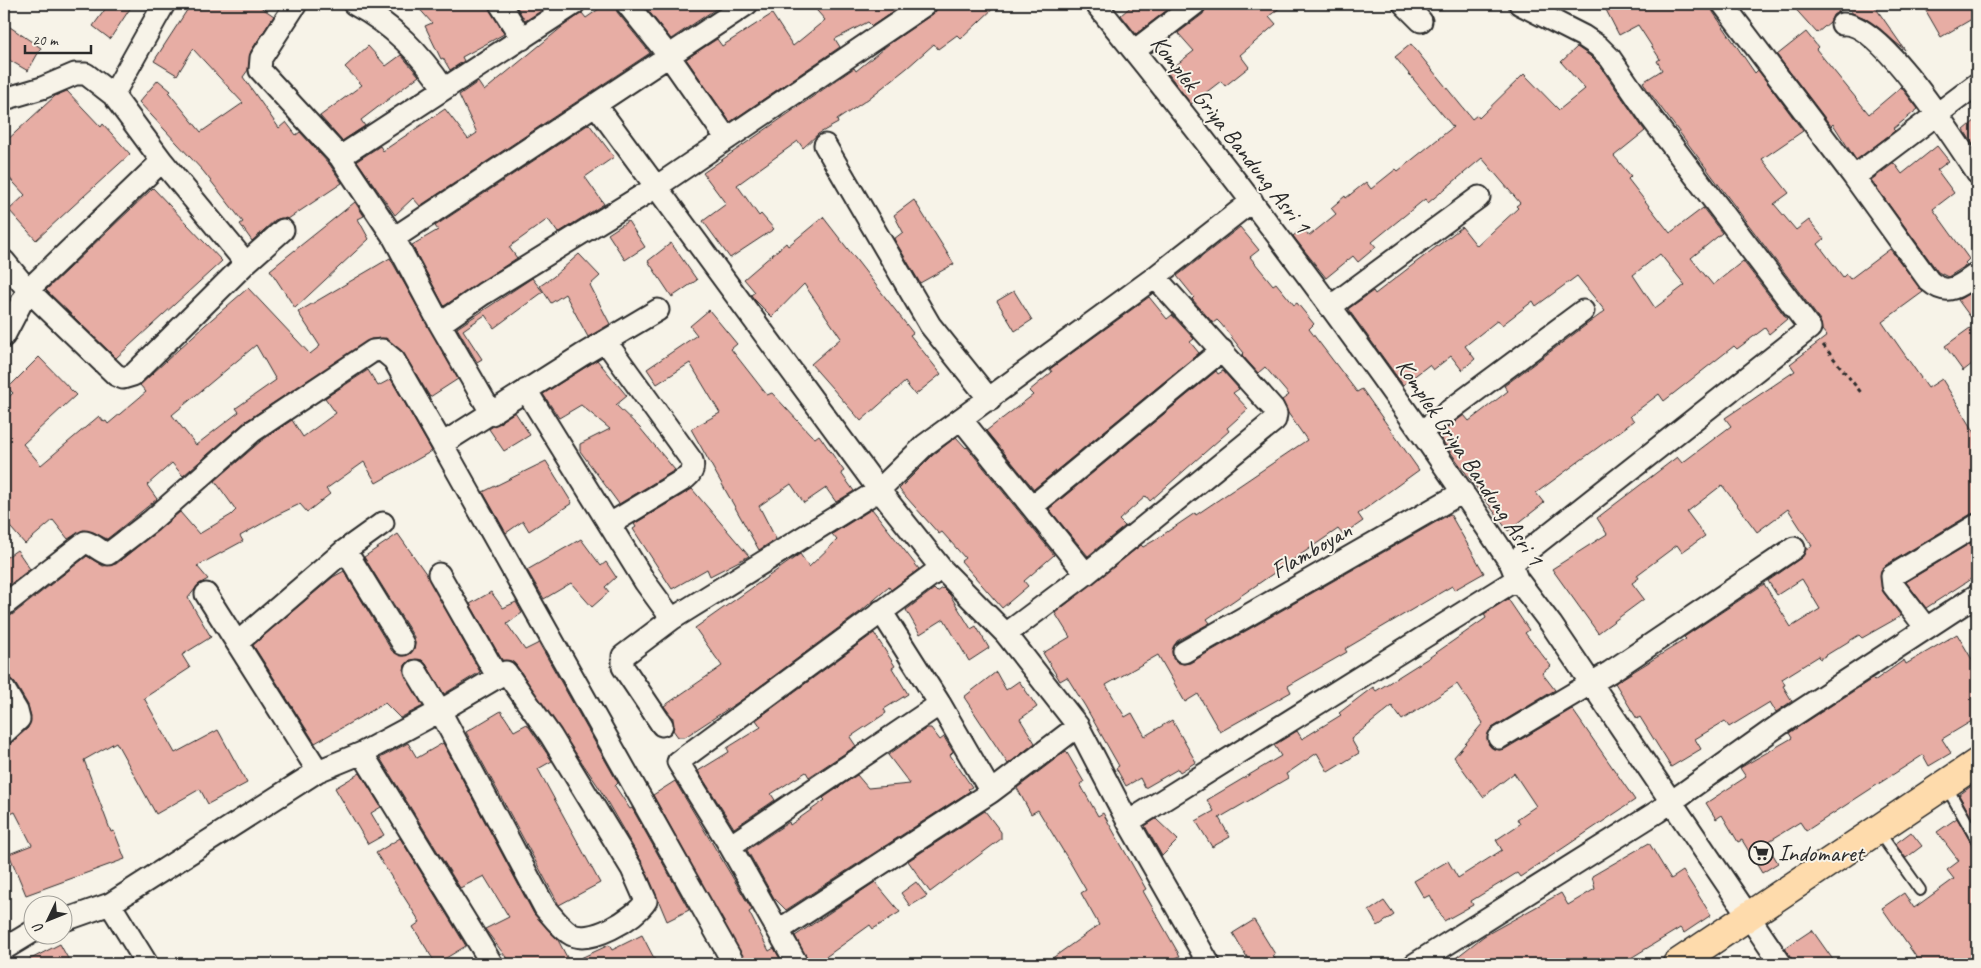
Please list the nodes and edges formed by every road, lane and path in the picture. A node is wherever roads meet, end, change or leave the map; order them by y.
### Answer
1 (164, 4) edge
2 (296, 4) edge
3 (354, 4) edge
4 (500, 4) edge
5 (574, 4) edge
6 (627, 4) edge
7 (747, 4) edge
8 (926, 4) edge
9 (1096, 4) edge
10 (1195, 4) edge
11 (1404, 4) edge
12 (1520, 4) edge
13 (1723, 4) edge
14 (1421, 20) dead end
15 (1842, 24) dead end
16 (522, 39) junction
17 (1134, 51) junction
18 (669, 56) junction
19 (1977, 84) edge
20 (444, 89) junction
21 (113, 95) junction
22 (5, 98) edge
23 (596, 105) junction
24 (1936, 114) junction
25 (727, 139) junction
26 (824, 145) dead end
27 (340, 157) junction
28 (162, 161) junction
29 (1977, 173) edge
30 (1854, 177) junction
31 (656, 186) junction
32 (1479, 197) dead end
33 (1252, 201) junction
34 (283, 230) dead end
35 (394, 238) junction
36 (4, 261) edge
37 (246, 263) junction
38 (1977, 274) edge
39 (1155, 277) junction
40 (28, 290) junction
41 (1330, 308) junction
42 (658, 310) dead end
43 (1583, 311) dead end
44 (440, 324) junction
45 (1810, 328) junction
46 (4, 336) edge
47 (606, 342) junction
48 (1222, 350) junction
49 (526, 390) junction
50 (1863, 395) dead end
51 (990, 400) junction
52 (492, 414) junction
53 (960, 419) junction
54 (1422, 431) junction
55 (442, 444) junction
56 (879, 490) junction
57 (1463, 492) junction
58 (1033, 506) junction
59 (383, 523) dead end
60 (610, 524) junction
61 (1977, 525) edge
62 (1794, 548) dead end
63 (344, 551) junction
64 (942, 568) junction
65 (1514, 571) junction
66 (439, 574) dead end
67 (1086, 574) junction
68 (206, 594) dead end
69 (1977, 596) edge
70 (4, 605) edge
71 (882, 611) junction
72 (672, 619) junction
73 (1926, 628) junction
74 (1006, 634) junction
75 (237, 643) junction
76 (403, 644) dead end
77 (1184, 652) dead end
78 (416, 671) dead end
79 (497, 676) junction
80 (1591, 684) junction
81 (4, 689) edge
82 (940, 704) junction
83 (440, 711) junction
84 (662, 726) dead end
85 (1078, 726) junction
86 (4, 733) edge
87 (1499, 738) dead end
88 (362, 753) junction
89 (1977, 764) edge
90 (318, 771) junction
91 (1945, 785) junction
92 (991, 792) junction
93 (1670, 802) junction
94 (1128, 822) junction
95 (1878, 830) junction
96 (1977, 840) edge
97 (730, 846) junction
98 (1920, 890) dead end
99 (110, 904) junction
100 (1749, 916) junction
101 (72, 917) edge
102 (779, 930) junction
103 (22, 938) edge
104 (4, 948) edge
105 (147, 964) edge
106 (492, 964) edge
107 (734, 964) edge
108 (797, 964) edge
109 (1208, 964) edge
110 (1415, 964) edge
111 (1677, 964) edge
112 (1781, 964) edge

1 - 21 street
2 - 27 street
3 - 20 street
4 - 16 street
5 - 16 street
6 - 18 street
7 - 18 street
8 - 25 street
9 - 17 street, Komplek Griya Bandung Asri 1
10 - 17 street
11 - 14 street
12 - 45 street
13 - 30 street
15 - 24 street
16 - 20 street
17 - 33 street, Komplek Griya Bandung Asri 1
18 - 23 street
18 - 25 street
19 - 24 street
20 - 27 street
21 - 22 street
21 - 28 street
23 - 31 street
23 - 35 street
24 - 29 street
24 - 30 street
25 - 31 street
26 - 51 street
27 - 35 street
28 - 37 street
28 - 40 street
30 - 38 street
31 - 44 street
31 - 56 street
32 - 41 street
33 - 39 street
33 - 41 street, Komplek Griya Bandung Asri 1
34 - 37 street
35 - 44 street
36 - 40 street
37 - 40 street
39 - 48 street
39 - 51 street
40 - 46 street
41 - 54 street, Komplek Griya Bandung Asri 1
42 - 47 street
43 - 54 street
44 - 52 street
45 - 50 path
45 - 65 street
47 - 49 street
47 - 60 street
48 - 58 street
48 - 67 street
49 - 52 street
49 - 60 street
51 - 53 street
52 - 55 street
53 - 56 street
53 - 58 street
54 - 57 street, Komplek Griya Bandung Asri 1
55 - 70 street
55 - 107 street
56 - 64 street
56 - 72 street
57 - 65 street, Komplek Griya Bandung Asri 1
57 - 77 street, Flamboyan
58 - 67 street
59 - 63 street
60 - 72 street
61 - 73 street
62 - 80 street
63 - 75 street
63 - 76 street
64 - 71 street
64 - 74 street
65 - 80 street, Komplek Griya Bandung Asri 1
65 - 94 street
66 - 79 street
67 - 74 street
68 - 75 street
69 - 73 street
71 - 82 street
71 - 97 street
72 - 84 street
73 - 93 street
74 - 85 street
75 - 90 street
78 - 83 street
79 - 83 street
79 - 83 street
80 - 87 street
80 - 93 street, Komplek Griya Bandung Asri 1
81 - 86 street
82 - 92 street
82 - 97 street
83 - 88 street
85 - 92 street
85 - 94 street
88 - 90 street
88 - 106 street
89 - 91 main road
90 - 99 street
91 - 95 main road
91 - 96 lane
92 - 102 street
93 - 100 street, Komplek Griya Bandung Asri 1
93 - 110 street
94 - 109 street
95 - 98 lane
95 - 100 main road
97 - 102 street
99 - 101 street
99 - 105 street
100 - 111 main road
100 - 112 street, Komplek Griya Bandung Asri 1
102 - 108 street
103 - 104 street

